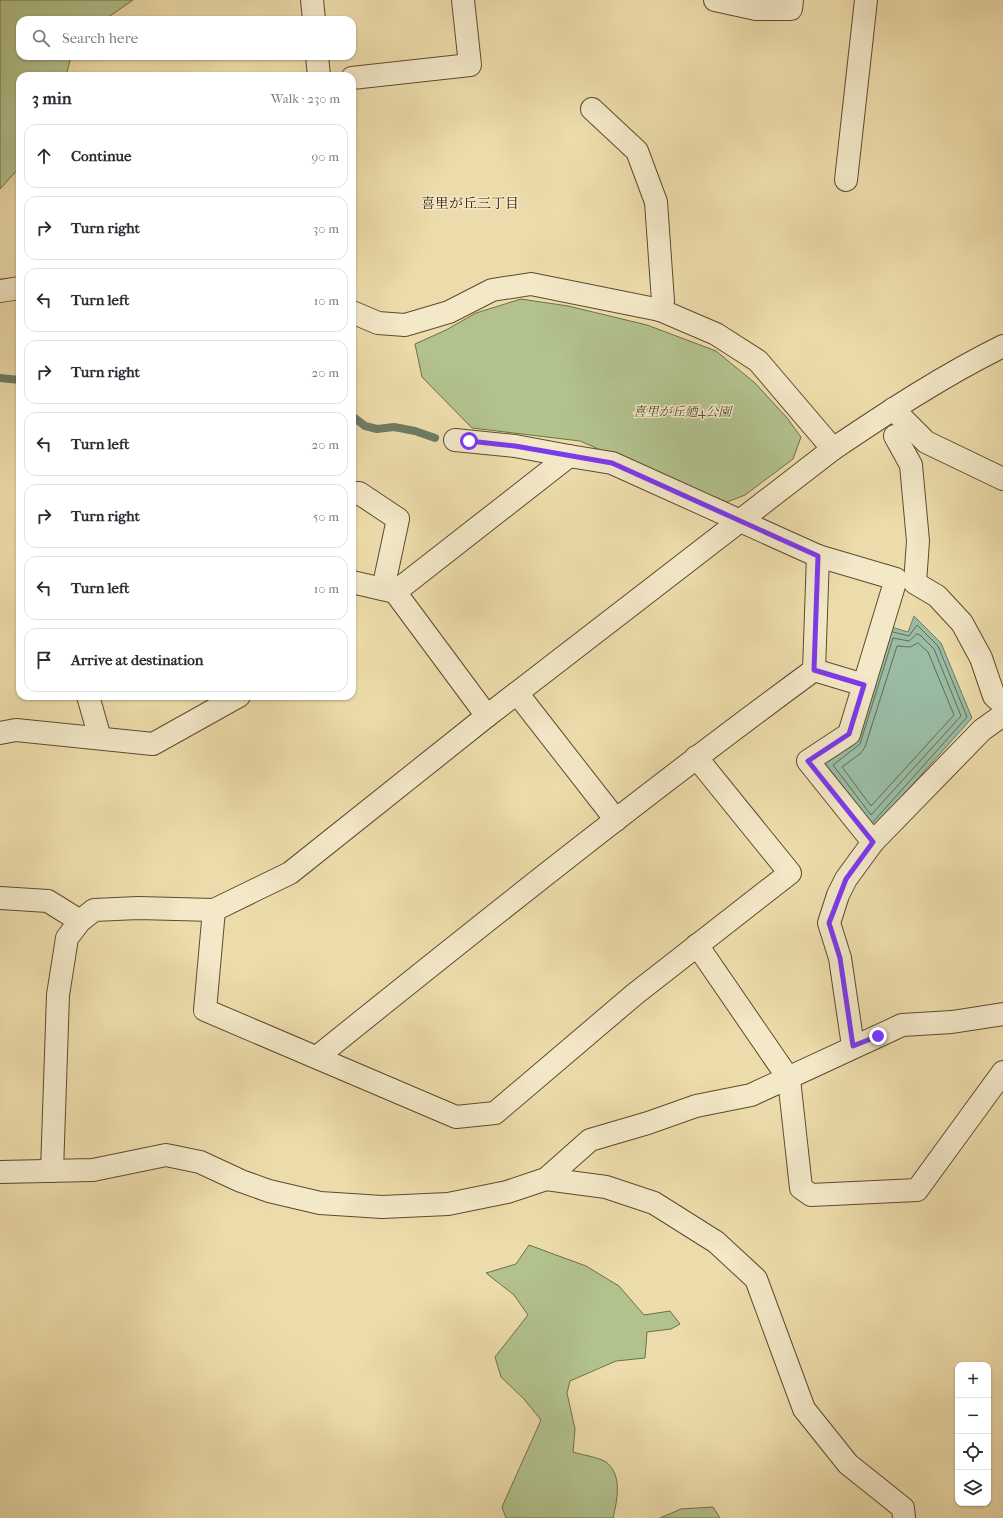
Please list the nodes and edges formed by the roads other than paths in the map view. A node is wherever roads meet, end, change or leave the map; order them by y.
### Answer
1 (312, 0) edge
2 (463, 0) edge
3 (715, 0) edge
4 (792, 0) edge
5 (866, 0) edge
6 (314, 16) edge
7 (317, 60) edge
8 (319, 72) edge
9 (356, 78) edge
10 (592, 109) dead end
11 (846, 180) dead end
12 (16, 289) edge
13 (0, 291) edge
14 (660, 310) junction
15 (356, 314) edge
16 (1003, 346) edge
17 (893, 409) junction
18 (895, 436) dead end
19 (455, 440) dead end
20 (833, 449) junction
21 (569, 456) junction
22 (1003, 479) edge
23 (356, 493) edge
24 (741, 521) junction
25 (818, 556) junction
26 (356, 583) edge
27 (389, 590) junction
28 (814, 670) junction
29 (864, 685) junction
30 (517, 693) junction
31 (89, 700) edge
32 (232, 700) edge
33 (1003, 704) edge
34 (1003, 715) edge
35 (487, 716) junction
36 (0, 733) edge
37 (100, 738) junction
38 (696, 756) junction
39 (616, 820) junction
40 (873, 842) junction
41 (0, 898) edge
42 (214, 910) junction
43 (80, 921) junction
44 (697, 945) junction
45 (1003, 1014) edge
46 (853, 1046) junction
47 (318, 1057) junction
48 (1003, 1072) edge
49 (789, 1078) junction
50 (52, 1171) junction
51 (0, 1172) edge
52 (546, 1179) junction
53 (904, 1518) edge

1 - 6 street
2 - 9 street
3 - 4 street
5 - 11 street
7 - 8 street
10 - 14 street
12 - 13 street
14 - 15 street
14 - 20 street
16 - 17 street
17 - 20 street
17 - 22 street
18 - 33 street
19 - 21 street
20 - 24 street
21 - 24 street
21 - 27 street
23 - 27 street
24 - 25 street
24 - 30 street
25 - 28 street
25 - 29 street
26 - 27 street
27 - 35 street
28 - 29 street
28 - 38 street
29 - 40 street
30 - 35 street
30 - 39 street
31 - 37 street
32 - 37 street
34 - 40 street
35 - 42 street
36 - 37 street
38 - 39 street
38 - 44 street
39 - 47 street
40 - 46 street
41 - 43 street
42 - 43 street
42 - 47 street
43 - 50 street
44 - 47 street
44 - 49 street
45 - 46 street
46 - 49 street
48 - 49 street
49 - 52 street
50 - 51 street
50 - 52 street
52 - 53 street

